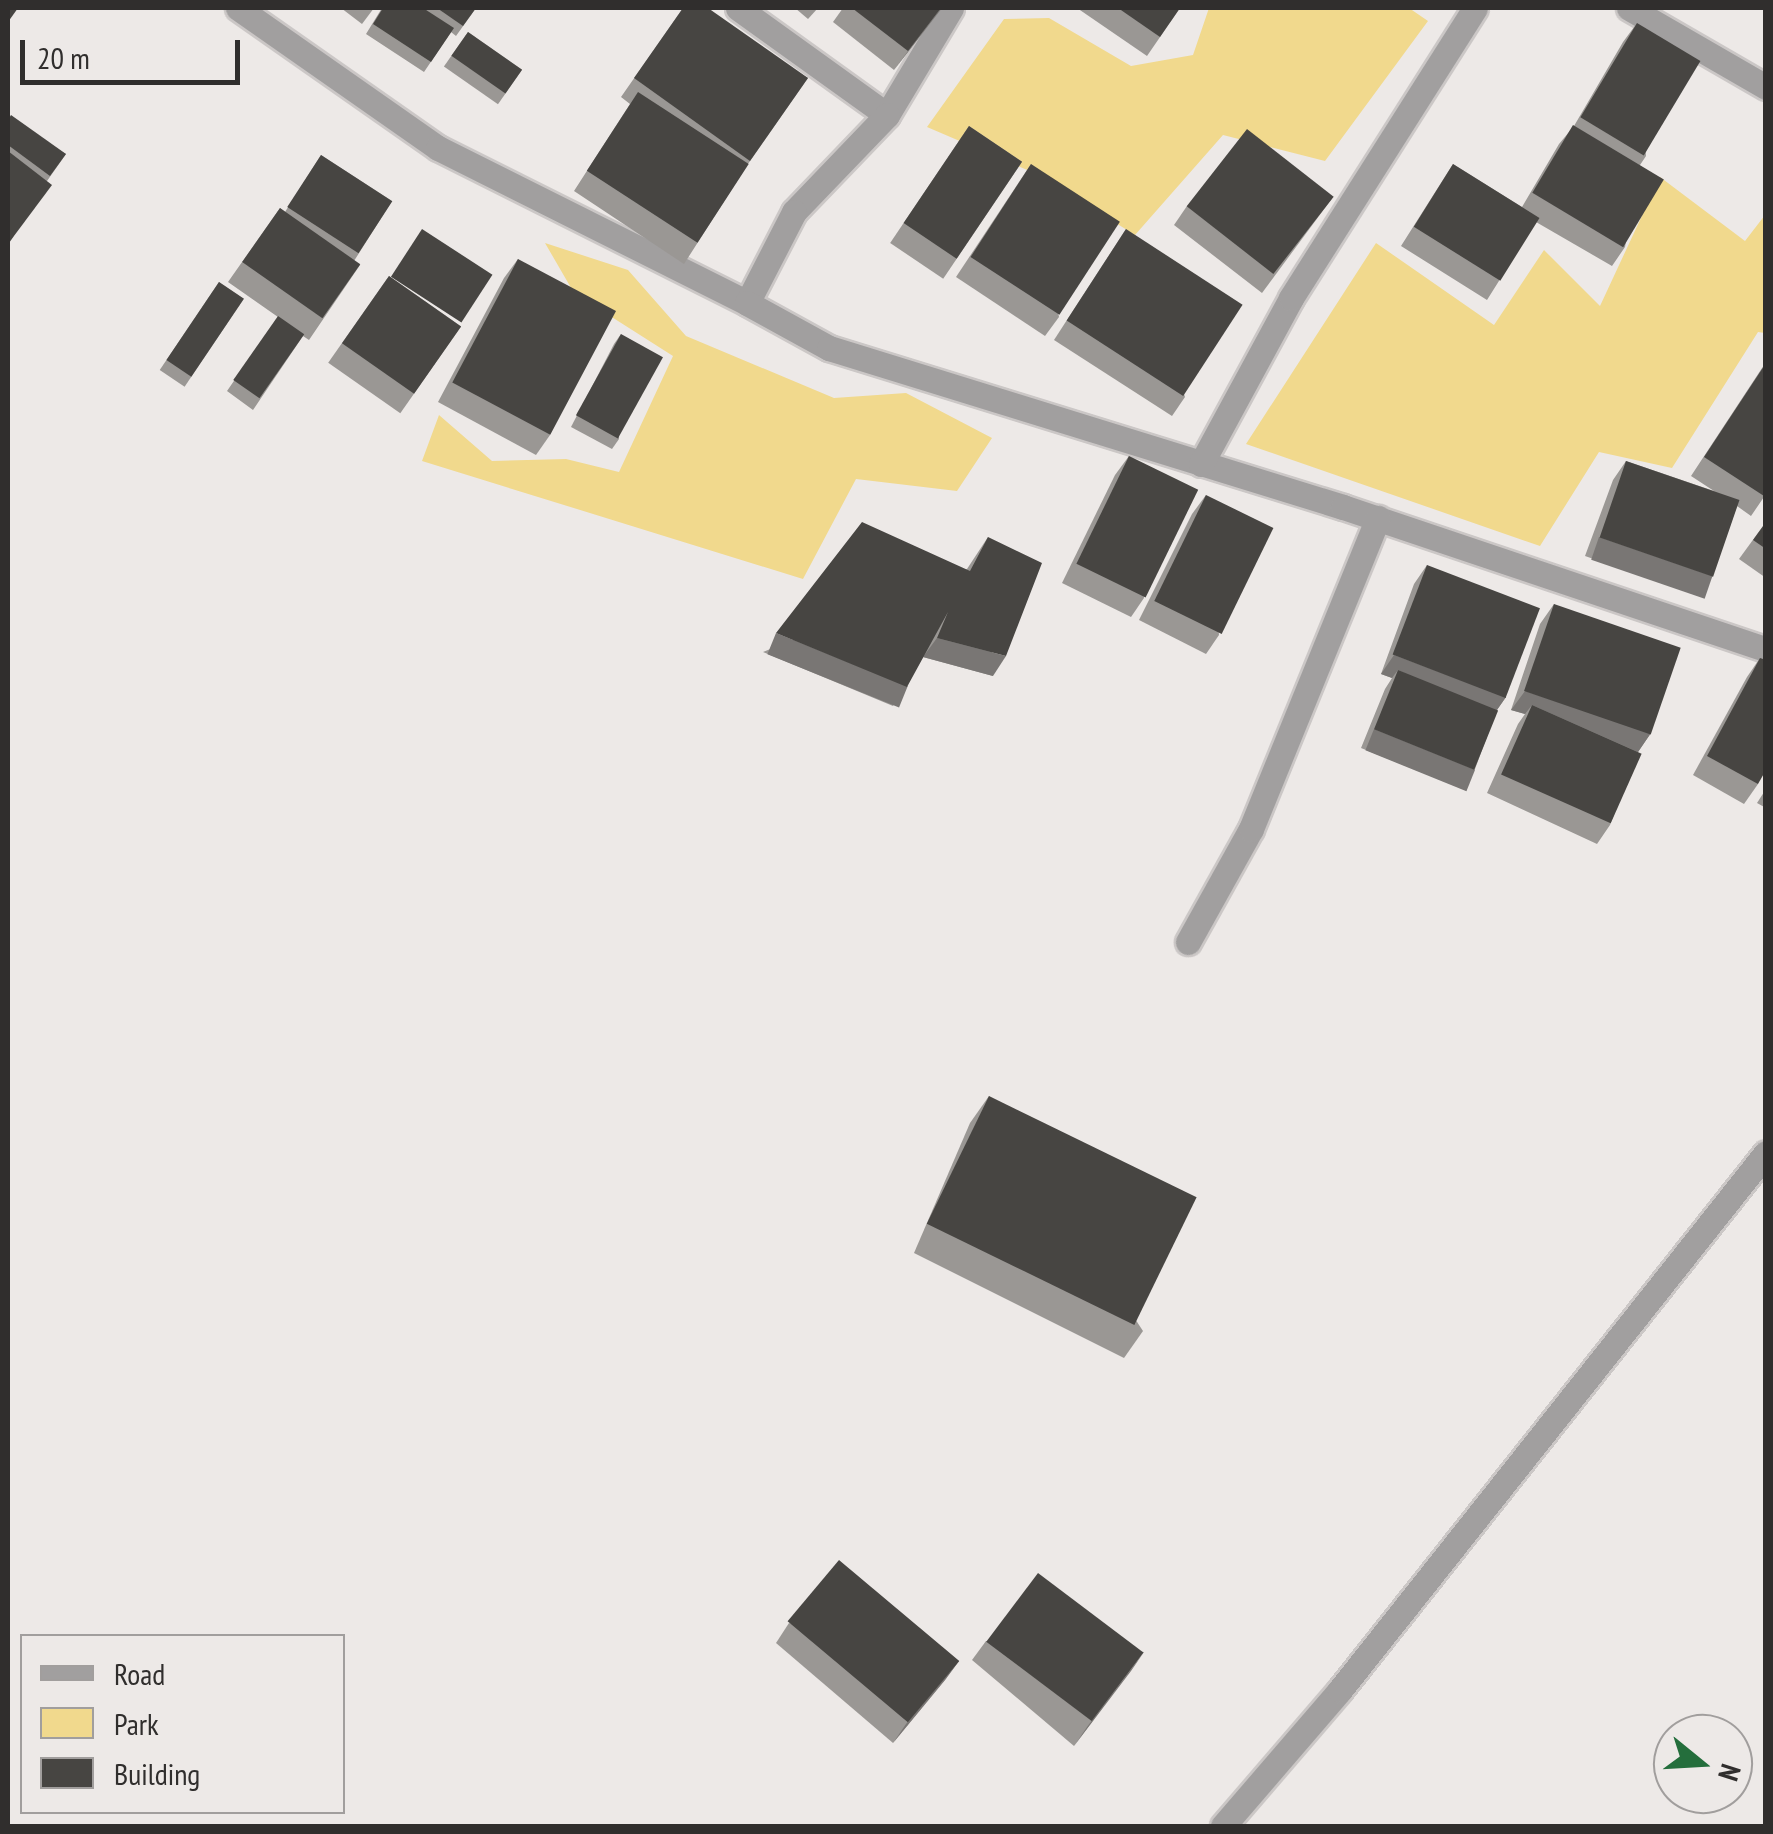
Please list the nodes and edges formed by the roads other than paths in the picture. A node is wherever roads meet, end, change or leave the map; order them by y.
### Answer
1 (238, 8) edge
2 (738, 8) edge
3 (951, 8) edge
4 (1475, 8) edge
5 (1628, 8) edge
6 (1766, 87) edge
7 (887, 115) junction
8 (747, 303) junction
9 (1201, 464) junction
10 (1378, 518) junction
11 (1766, 649) edge
12 (1188, 942) dead end
13 (1766, 1154) edge
14 (1224, 1826) edge

1 - 8 street
2 - 7 street
3 - 7 street
4 - 9 street
5 - 6 street
7 - 8 street
8 - 9 street
9 - 10 street
10 - 11 street
10 - 12 street
13 - 14 street

